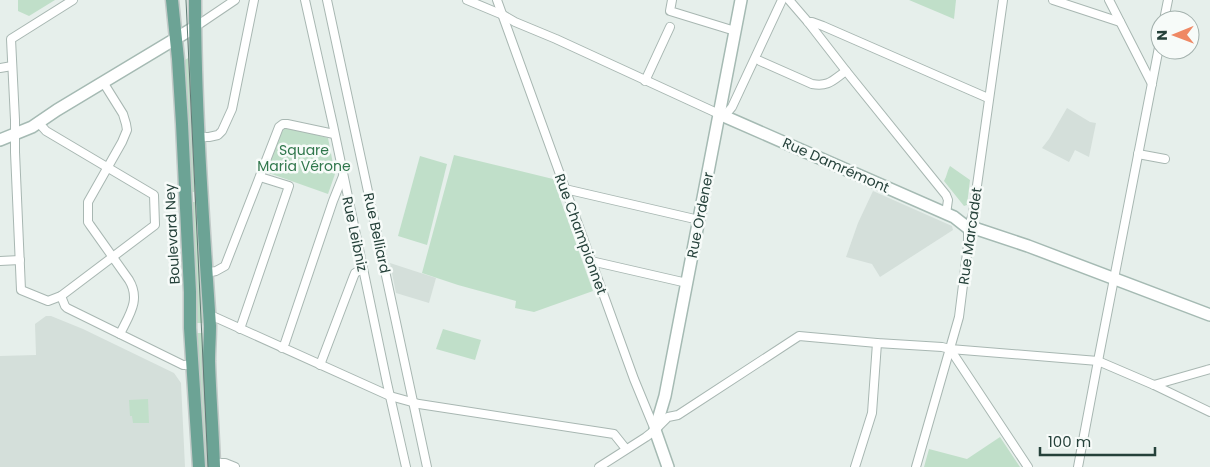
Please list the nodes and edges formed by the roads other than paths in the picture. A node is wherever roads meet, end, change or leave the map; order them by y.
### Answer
1 (73, 0) edge
2 (172, 0) edge
3 (195, 0) edge
4 (235, 0) edge
5 (254, 0) edge
6 (305, 0) edge
7 (327, 0) edge
8 (467, 0) edge
9 (497, 0) edge
10 (672, 0) edge
11 (741, 0) edge
12 (782, 0) edge
13 (789, 0) edge
14 (1003, 0) edge
15 (1053, 0) edge
16 (1109, 0) edge
17 (503, 15) junction
18 (808, 22) junction
19 (1120, 22) junction
20 (195, 27) junction
21 (670, 27) dead end
22 (735, 32) junction
23 (175, 38) junction
24 (1157, 60) edge
25 (760, 61) dead end
26 (12, 66) junction
27 (0, 68) edge
28 (846, 71) junction
29 (645, 80) junction
30 (104, 82) junction
31 (1152, 84) junction
32 (988, 98) junction
33 (719, 114) junction
34 (38, 122) junction
35 (15, 134) junction
36 (334, 134) junction
37 (198, 138) junction
38 (0, 140) edge
39 (1138, 154) junction
40 (1165, 159) dead end
41 (108, 167) junction
42 (343, 176) junction
43 (260, 177) junction
44 (565, 189) junction
45 (946, 214) junction
46 (699, 220) junction
47 (968, 228) junction
48 (112, 256) junction
49 (20, 260) junction
50 (0, 261) edge
51 (591, 261) junction
52 (362, 269) junction
53 (206, 273) junction
54 (1114, 279) junction
55 (687, 283) junction
56 (61, 296) junction
57 (208, 314) junction
58 (1210, 315) edge
59 (240, 329) junction
60 (120, 334) junction
61 (877, 343) junction
62 (282, 348) junction
63 (950, 349) junction
64 (1098, 361) junction
65 (192, 365) junction
66 (320, 365) junction
67 (1210, 369) edge
68 (1154, 386) junction
69 (390, 396) junction
70 (413, 403) junction
71 (1210, 412) edge
72 (655, 430) junction
73 (626, 449) junction
74 (214, 465) edge
75 (199, 467) edge
76 (234, 467) edge
77 (406, 467) edge
78 (428, 467) edge
79 (599, 467) edge
80 (668, 467) edge
81 (855, 467) edge
82 (916, 467) edge
83 (1028, 467) edge
84 (1078, 467) edge

1 - 26 street
2 - 23 main road, Boulevard Ney
3 - 20 main road
4 - 20 street
5 - 37 street
6 - 36 street, Rue Leibniz
7 - 70 street, Rue Belliard
8 - 17 street, Rue Damrémont
9 - 17 street, Rue Championnet
10 - 22 street
11 - 22 street, Rue Ordener
12 - 33 street
13 - 18 street
14 - 32 street, Rue Marcadet
15 - 19 street
16 - 19 street
17 - 29 street, Rue Damrémont
17 - 44 street, Rue Championnet
18 - 28 street
18 - 32 street
19 - 31 street
20 - 23 street
20 - 37 main road
21 - 29 street
22 - 33 street, Rue Ordener
23 - 30 street
23 - 65 main road, Boulevard Ney
24 - 31 street
25 - 28 street
26 - 27 street
26 - 35 street
28 - 45 street
29 - 33 street, Rue Damrémont
30 - 34 street
30 - 41 street
31 - 39 street
32 - 47 street, Rue Marcadet
33 - 45 street, Rue Damrémont
33 - 46 street, Rue Ordener
34 - 35 street
34 - 41 street
35 - 38 street
35 - 49 street
36 - 42 street, Rue Leibniz
36 - 43 street
37 - 53 main road
39 - 40 street
39 - 54 street
41 - 48 street
41 - 48 street
42 - 52 street, Rue Leibniz
42 - 62 street
43 - 53 street
43 - 59 street
44 - 46 street
44 - 51 street, Rue Championnet
45 - 47 street, Rue Damrémont
46 - 55 street, Rue Ordener
47 - 54 street, Rue Damrémont
47 - 63 street, Rue Marcadet
48 - 56 street
48 - 60 street
49 - 50 street
49 - 56 street
51 - 55 street
51 - 72 street, Rue Championnet
52 - 66 street
52 - 69 street, Rue Leibniz
53 - 57 main road
54 - 58 street, Rue Damrémont
54 - 64 street
55 - 72 street, Rue Ordener
56 - 60 street
57 - 59 street
57 - 74 main road
59 - 62 street
60 - 65 street
61 - 63 street
61 - 72 street
61 - 81 street
62 - 66 street
63 - 64 street
63 - 82 street, Rue Marcadet
63 - 83 street
64 - 68 street
64 - 84 street
65 - 75 main road, Boulevard Ney
66 - 69 street
67 - 68 street
68 - 71 street
69 - 70 street
69 - 77 street, Rue Leibniz
70 - 73 street
70 - 78 street, Rue Belliard
72 - 73 street
72 - 80 street, Rue Championnet
73 - 79 street
74 - 76 street

